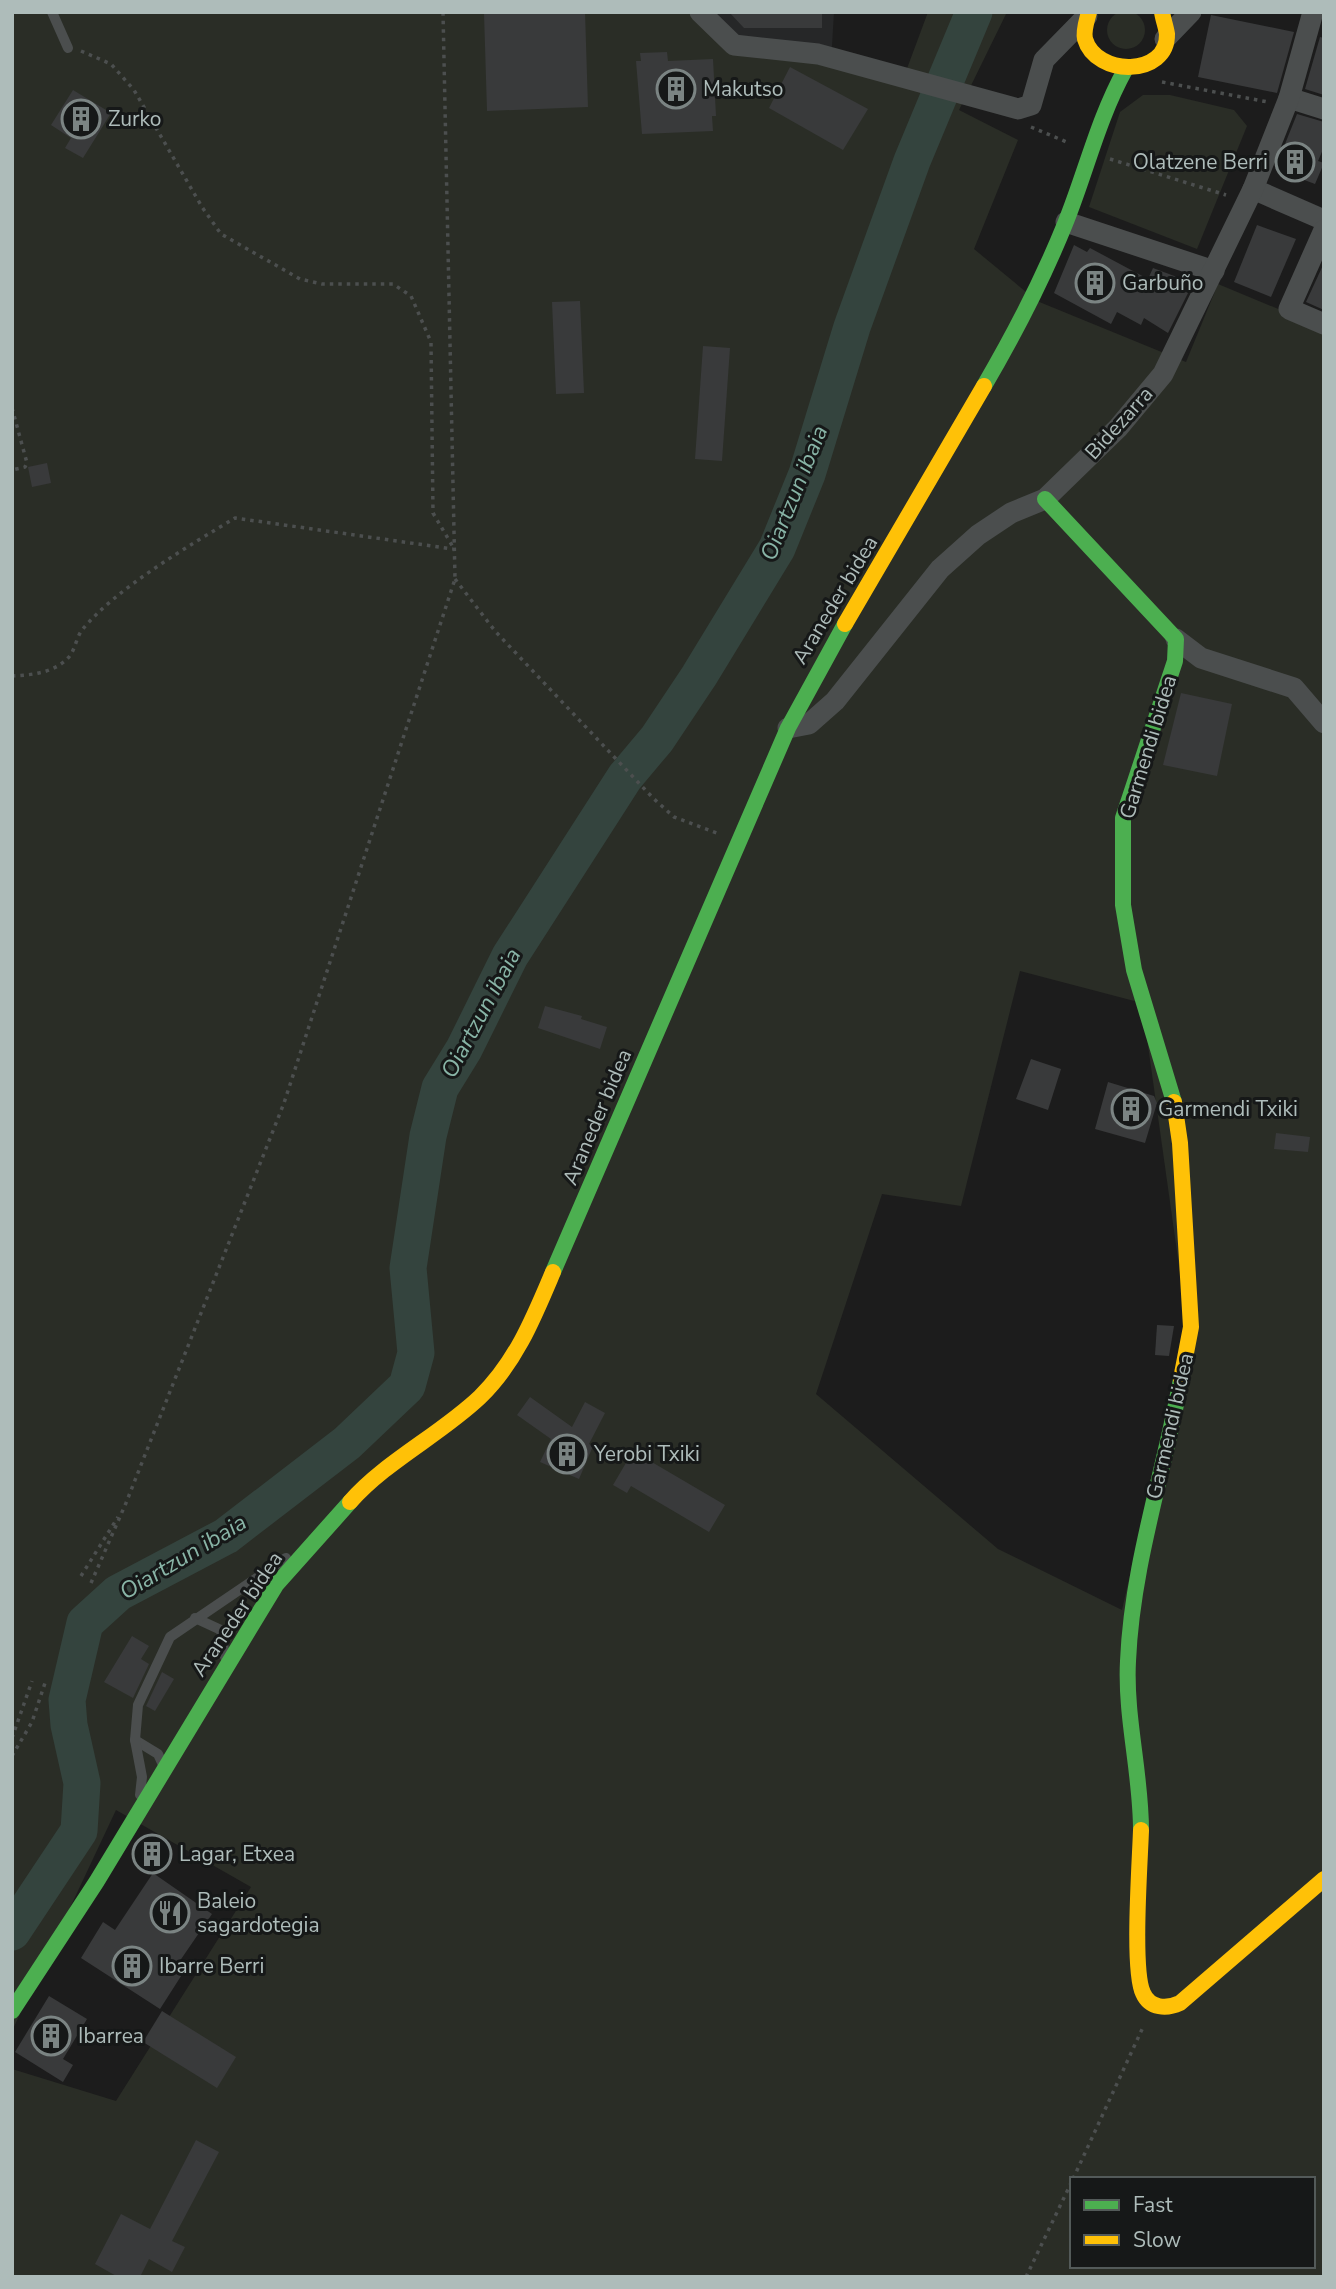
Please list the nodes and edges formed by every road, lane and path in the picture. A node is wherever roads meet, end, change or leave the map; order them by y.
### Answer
1 (52, 12) edge
2 (443, 12) edge
3 (701, 12) edge
4 (1163, 12) edge
5 (1191, 12) edge
6 (1088, 14) edge
7 (1310, 14) edge
8 (1165, 39) junction
9 (1055, 47) junction
10 (68, 48) joint
11 (1095, 65) junction
12 (1125, 70) junction
13 (1167, 83) dead end
14 (1289, 98) junction
15 (1324, 109) edge
16 (1098, 155) junction
17 (1250, 196) junction
18 (1324, 220) edge
19 (1066, 222) junction
20 (1324, 230) edge
21 (1214, 271) junction
22 (1324, 324) edge
23 (12, 408) edge
24 (12, 470) edge
25 (1045, 499) junction
26 (454, 549) junction
27 (455, 579) junction
28 (1176, 639) junction
29 (12, 676) edge
30 (1324, 723) edge
31 (788, 728) junction
32 (739, 841) junction
33 (126, 1503) junction
34 (317, 1537) junction
35 (80, 1576) dead end
36 (91, 1583) dead end
37 (195, 1619) junction
38 (227, 1663) junction
39 (46, 1680) dead end
40 (32, 1681) dead end
41 (12, 1738) edge
42 (135, 1740) junction
43 (12, 1756) edge
44 (164, 1768) junction
45 (137, 1814) junction
46 (1324, 1879) edge
47 (1154, 2005) junction
48 (12, 2011) edge
49 (1073, 2177) edge
50 (1070, 2184) edge
51 (1026, 2277) edge

1 - 10 lane
2 - 26 path
3 - 9 street
4 - 8 street
5 - 8 street
6 - 9 street
6 - 11 street, Araneder bidea
7 - 14 street, Bidezarra
8 - 12 street
9 - 11 street
10 - 26 path
11 - 12 street
11 - 16 street, Araneder bidea
12 - 16 street, Araneder bidea
13 - 14 path
14 - 15 street
14 - 17 street, Bidezarra
16 - 17 path
16 - 19 street, Araneder bidea
17 - 18 street
17 - 21 street, Bidezarra
19 - 21 street
19 - 31 street, Araneder bidea
20 - 22 street
21 - 25 street, Bidezarra
23 - 24 path
25 - 28 street, Garmendi bidea
25 - 31 street, Bidezarra
26 - 27 path
26 - 29 path
27 - 32 path
27 - 33 path
28 - 30 street, Garmendi bidea
28 - 47 street, Garmendi bidea
31 - 32 street, Araneder bidea
32 - 34 street, Araneder bidea
33 - 35 path
33 - 36 path
34 - 37 lane
34 - 38 street, Araneder bidea
37 - 38 lane
37 - 42 lane
38 - 44 street, Araneder bidea
39 - 43 path
40 - 41 path
42 - 44 lane
42 - 45 lane
44 - 45 street, Araneder bidea
45 - 48 street, Araneder bidea
46 - 47 street
47 - 49 path
50 - 51 path

